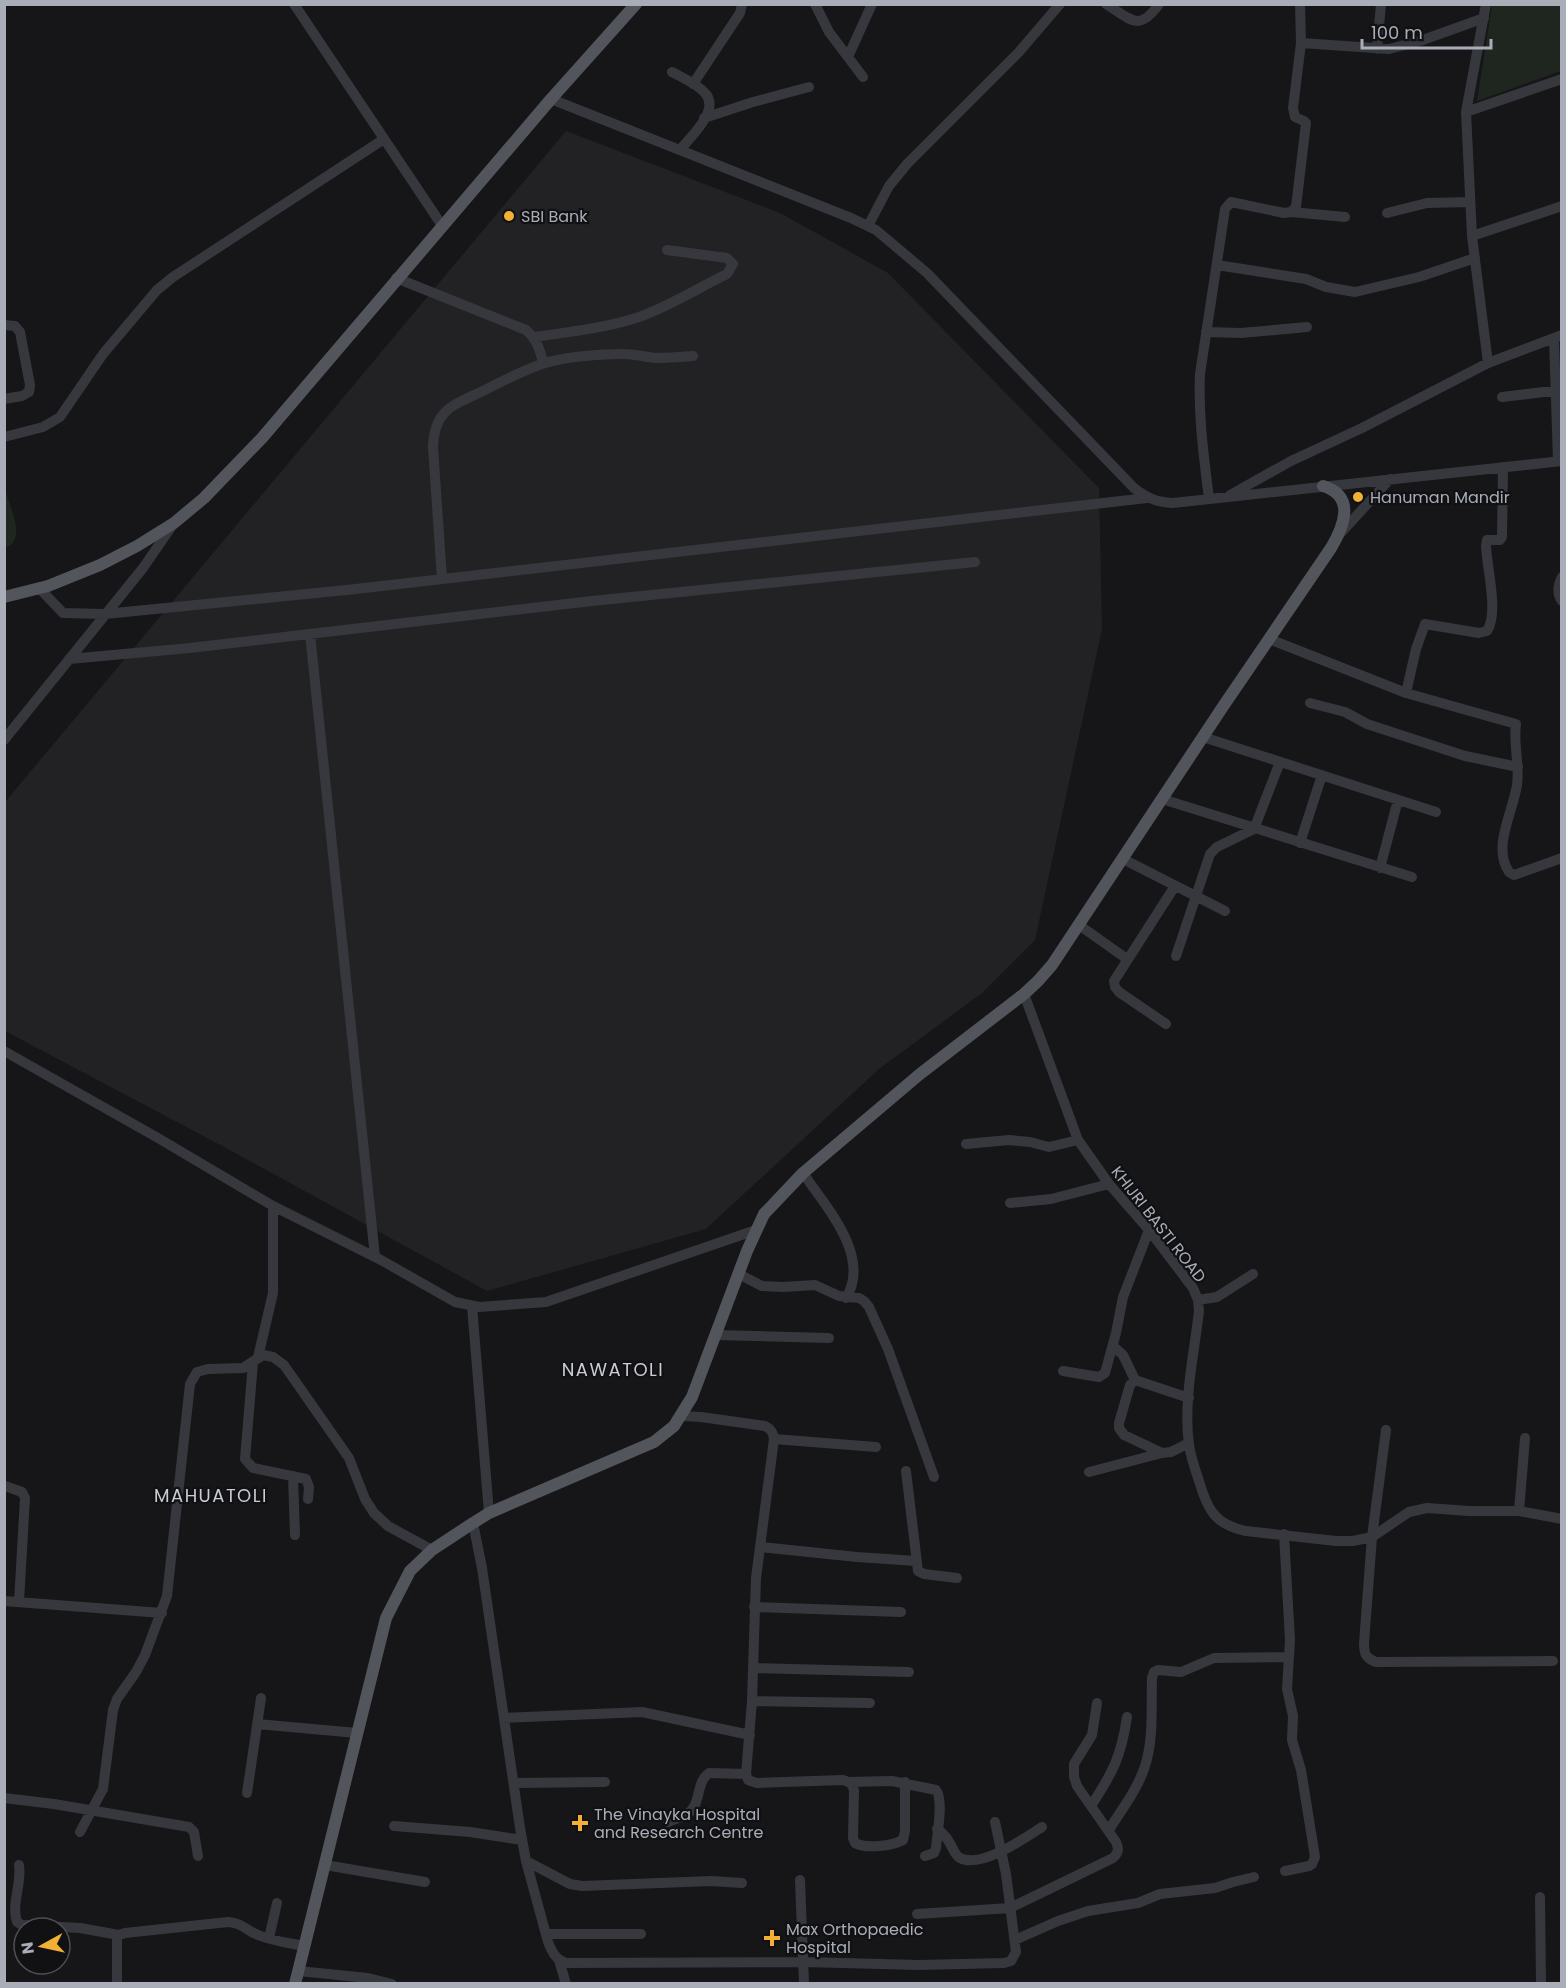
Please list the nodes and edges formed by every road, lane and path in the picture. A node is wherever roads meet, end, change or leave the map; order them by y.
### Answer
1 (294, 4) edge
2 (636, 4) edge
3 (742, 4) edge
4 (815, 4) edge
5 (872, 4) edge
6 (1060, 4) edge
7 (1106, 4) edge
8 (1159, 4) edge
9 (1300, 4) edge
10 (1381, 4) edge
11 (1486, 4) edge
12 (1484, 18) junction
13 (1301, 43) junction
14 (1377, 49) junction
15 (848, 57) junction
16 (672, 72) dead end
17 (863, 77) dead end
18 (1562, 79) edge
19 (693, 84) junction
20 (809, 87) dead end
21 (551, 99) junction
22 (1466, 112) junction
23 (704, 118) junction
24 (384, 140) junction
25 (680, 150) junction
26 (1470, 202) junction
27 (1562, 206) edge
28 (1291, 212) junction
29 (1388, 213) dead end
30 (1344, 217) dead end
31 (868, 226) junction
32 (443, 227) junction
33 (1472, 236) junction
34 (667, 250) dead end
35 (1475, 258) junction
36 (1217, 265) junction
37 (396, 278) junction
38 (4, 325) edge
39 (1306, 327) dead end
40 (1206, 332) junction
41 (1558, 336) edge
42 (534, 337) junction
43 (693, 356) dead end
44 (543, 363) junction
45 (1488, 363) junction
46 (1558, 390) edge
47 (1502, 397) dead end
48 (4, 399) edge
49 (4, 437) edge
50 (1560, 461) edge
51 (1503, 467) junction
52 (1390, 479) junction
53 (1323, 486) junction
54 (1224, 497) junction
55 (1147, 498) junction
56 (1209, 499) junction
57 (174, 523) junction
58 (1339, 535) junction
59 (975, 562) dead end
60 (1562, 577) edge
61 (442, 579) junction
62 (39, 588) junction
63 (4, 597) edge
64 (1562, 601) edge
65 (105, 614) junction
66 (310, 634) junction
67 (1269, 639) junction
68 (69, 659) junction
69 (1406, 693) junction
70 (1310, 703) dead end
71 (1203, 738) junction
72 (4, 740) edge
73 (1280, 762) junction
74 (1518, 767) junction
75 (1322, 775) junction
76 (1162, 799) junction
77 (1398, 800) junction
78 (1436, 812) dead end
79 (1254, 829) junction
80 (1300, 843) junction
81 (1562, 858) edge
82 (1123, 859) junction
83 (1380, 868) junction
84 (1412, 877) dead end
85 (1175, 886) junction
86 (1196, 896) junction
87 (1225, 911) dead end
88 (1078, 925) junction
89 (1176, 956) dead end
90 (1127, 958) junction
91 (1024, 994) junction
92 (1166, 1024) dead end
93 (4, 1052) edge
94 (1078, 1140) junction
95 (966, 1144) dead end
96 (803, 1173) junction
97 (1109, 1184) junction
98 (1010, 1203) dead end
99 (273, 1206) junction
100 (756, 1230) junction
101 (1149, 1230) junction
102 (375, 1257) junction
103 (739, 1274) junction
104 (1253, 1274) dead end
105 (846, 1298) junction
106 (1198, 1300) junction
107 (472, 1306) junction
108 (716, 1335) junction
109 (829, 1338) dead end
110 (1113, 1346) junction
111 (255, 1360) junction
112 (1063, 1371) dead end
113 (1135, 1380) junction
114 (1189, 1398) junction
115 (682, 1416) junction
116 (1386, 1430) dead end
117 (1525, 1438) dead end
118 (774, 1439) junction
119 (1189, 1443) junction
120 (876, 1447) dead end
121 (1162, 1453) junction
122 (906, 1471) dead end
123 (1089, 1472) dead end
124 (293, 1476) junction
125 (934, 1477) dead end
126 (5, 1486) edge
127 (308, 1499) dead end
128 (1519, 1511) junction
129 (489, 1513) junction
130 (1561, 1519) edge
131 (473, 1522) junction
132 (1284, 1534) junction
133 (295, 1535) dead end
134 (1372, 1537) junction
135 (761, 1547) junction
136 (432, 1550) junction
137 (916, 1560) junction
138 (957, 1578) dead end
139 (4, 1601) edge
140 (19, 1602) junction
141 (754, 1607) junction
142 (901, 1612) dead end
143 (162, 1613) junction
144 (1289, 1657) junction
145 (1553, 1660) dead end
146 (753, 1668) junction
147 (909, 1672) dead end
148 (261, 1698) dead end
149 (752, 1701) junction
150 (870, 1703) dead end
151 (1097, 1703) dead end
152 (1127, 1717) dead end
153 (505, 1718) junction
154 (257, 1724) junction
155 (357, 1734) junction
156 (750, 1735) junction
157 (746, 1774) junction
158 (605, 1782) dead end
159 (849, 1782) junction
160 (905, 1782) junction
161 (514, 1783) junction
162 (247, 1793) dead end
163 (4, 1798) edge
164 (1091, 1806) junction
165 (92, 1811) junction
166 (668, 1822) dead end
167 (995, 1822) dead end
168 (394, 1826) dead end
169 (1042, 1827) dead end
170 (937, 1829) junction
171 (1109, 1830) junction
172 (80, 1832) dead end
173 (522, 1840) junction
174 (1001, 1853) junction
175 (198, 1856) dead end
176 (925, 1856) dead end
177 (526, 1861) junction
178 (19, 1865) dead end
179 (325, 1865) junction
180 (1285, 1872) dead end
181 (1254, 1878) dead end
182 (800, 1880) dead end
183 (425, 1882) dead end
184 (742, 1883) dead end
185 (1540, 1897) dead end
186 (277, 1903) dead end
187 (1010, 1908) junction
188 (917, 1914) dead end
189 (546, 1934) junction
190 (641, 1934) dead end
191 (119, 1935) junction
192 (269, 1938) junction
193 (1015, 1941) junction
194 (304, 1946) junction
195 (558, 1960) junction
196 (804, 1962) junction
197 (298, 1971) junction
198 (368, 1981) edge
199 (117, 1983) edge
200 (294, 1983) edge
201 (392, 1983) edge
202 (566, 1983) edge
203 (804, 1983) edge
204 (1541, 1983) edge

1 - 24 street
2 - 21 main road
3 - 19 street
4 - 15 street
5 - 15 street
6 - 31 street
7 - 8 street
9 - 13 street
10 - 14 street
11 - 12 street
12 - 14 street
12 - 22 street
13 - 14 street
13 - 28 street
15 - 17 street
16 - 19 street
18 - 22 street
19 - 23 street
20 - 23 street
21 - 25 street
21 - 32 main road
22 - 26 street
23 - 25 street
24 - 32 street
24 - 49 street
25 - 31 street
26 - 29 street
26 - 33 street
27 - 33 street
28 - 30 street
28 - 36 street
31 - 55 street
32 - 37 main road
33 - 35 street
34 - 42 street
35 - 36 street
35 - 45 street
36 - 40 street
37 - 42 street
37 - 57 main road
38 - 48 street
39 - 40 street
40 - 56 street
41 - 45 street
41 - 46 street
42 - 44 street
43 - 44 street
44 - 61 street
45 - 54 street
46 - 47 street
46 - 50 street
50 - 51 street
51 - 52 street
51 - 69 street
52 - 53 street
52 - 58 street
53 - 54 street
53 - 58 main road
54 - 56 street
55 - 56 street
55 - 61 street
57 - 62 main road
57 - 65 street
58 - 67 main road
59 - 66 street
60 - 64 street
61 - 65 street
62 - 63 main road
62 - 65 street
65 - 68 street
66 - 68 street
66 - 102 street
67 - 69 street
67 - 71 main road
68 - 72 street
69 - 74 street
70 - 74 street
71 - 73 street
71 - 76 main road
73 - 75 street
73 - 79 street
74 - 81 street
75 - 77 street
75 - 80 street
76 - 79 street
76 - 82 main road
77 - 78 street
77 - 83 street
79 - 80 street
79 - 86 street
80 - 83 street
82 - 85 street
82 - 88 main road
83 - 84 street
85 - 86 street
85 - 90 street
86 - 87 street
86 - 89 street
88 - 90 street
88 - 91 main road
90 - 92 street
91 - 94 street, KHIJRI BASTI ROAD
91 - 96 main road
93 - 99 street
94 - 95 street
94 - 97 street, KHIJRI BASTI ROAD
96 - 100 main road
96 - 105 street
97 - 98 street
97 - 101 street, KHIJRI BASTI ROAD
99 - 102 street
99 - 111 street
100 - 103 main road
100 - 107 street
101 - 106 street, KHIJRI BASTI ROAD
101 - 110 street
102 - 107 street
103 - 105 street
103 - 108 main road
104 - 106 street
105 - 125 street
106 - 114 street, KHIJRI BASTI ROAD
107 - 129 street
108 - 109 street
108 - 115 main road
110 - 112 street
110 - 113 street
111 - 124 street
111 - 136 street
111 - 143 street
113 - 114 street
113 - 121 street
114 - 119 street, KHIJRI BASTI ROAD
115 - 118 street
115 - 129 main road
116 - 134 street
117 - 128 street
118 - 120 street
118 - 135 street
119 - 121 street
119 - 132 street, KHIJRI BASTI ROAD
121 - 123 street
122 - 137 street
124 - 127 street
124 - 133 street
126 - 140 street
128 - 130 street, KHIJRI BASTI ROAD
128 - 134 street, KHIJRI BASTI ROAD
129 - 131 main road
131 - 136 main road
131 - 153 street
132 - 134 street, KHIJRI BASTI ROAD
132 - 144 street
134 - 145 street
135 - 137 street
135 - 141 street
136 - 155 main road
137 - 138 street
139 - 140 street
140 - 143 street
141 - 142 street
141 - 146 street
143 - 165 street
144 - 171 street
144 - 180 street
146 - 147 street
146 - 149 street
148 - 154 street
149 - 150 street
149 - 156 street
151 - 164 street
152 - 164 street
153 - 156 street
153 - 161 street
154 - 155 street
154 - 162 street
155 - 179 main road
156 - 157 street
157 - 159 street
157 - 166 street
158 - 161 street
159 - 160 street
159 - 160 street
160 - 170 street
161 - 173 street
163 - 165 street
164 - 171 street
165 - 172 street
165 - 175 street
167 - 174 street
168 - 173 street
169 - 174 street
170 - 174 street
170 - 176 street
171 - 187 street
173 - 177 street
174 - 187 street
177 - 184 street
177 - 189 street
178 - 191 street
179 - 183 street
179 - 194 main road
181 - 193 street
182 - 196 street
185 - 204 street
186 - 192 street
187 - 188 street
187 - 193 street
189 - 190 street
189 - 195 street
191 - 192 street
191 - 199 street
192 - 194 street
193 - 196 street
194 - 197 main road
195 - 196 street
195 - 202 street
196 - 203 street
197 - 198 street
197 - 200 main road
198 - 201 street

